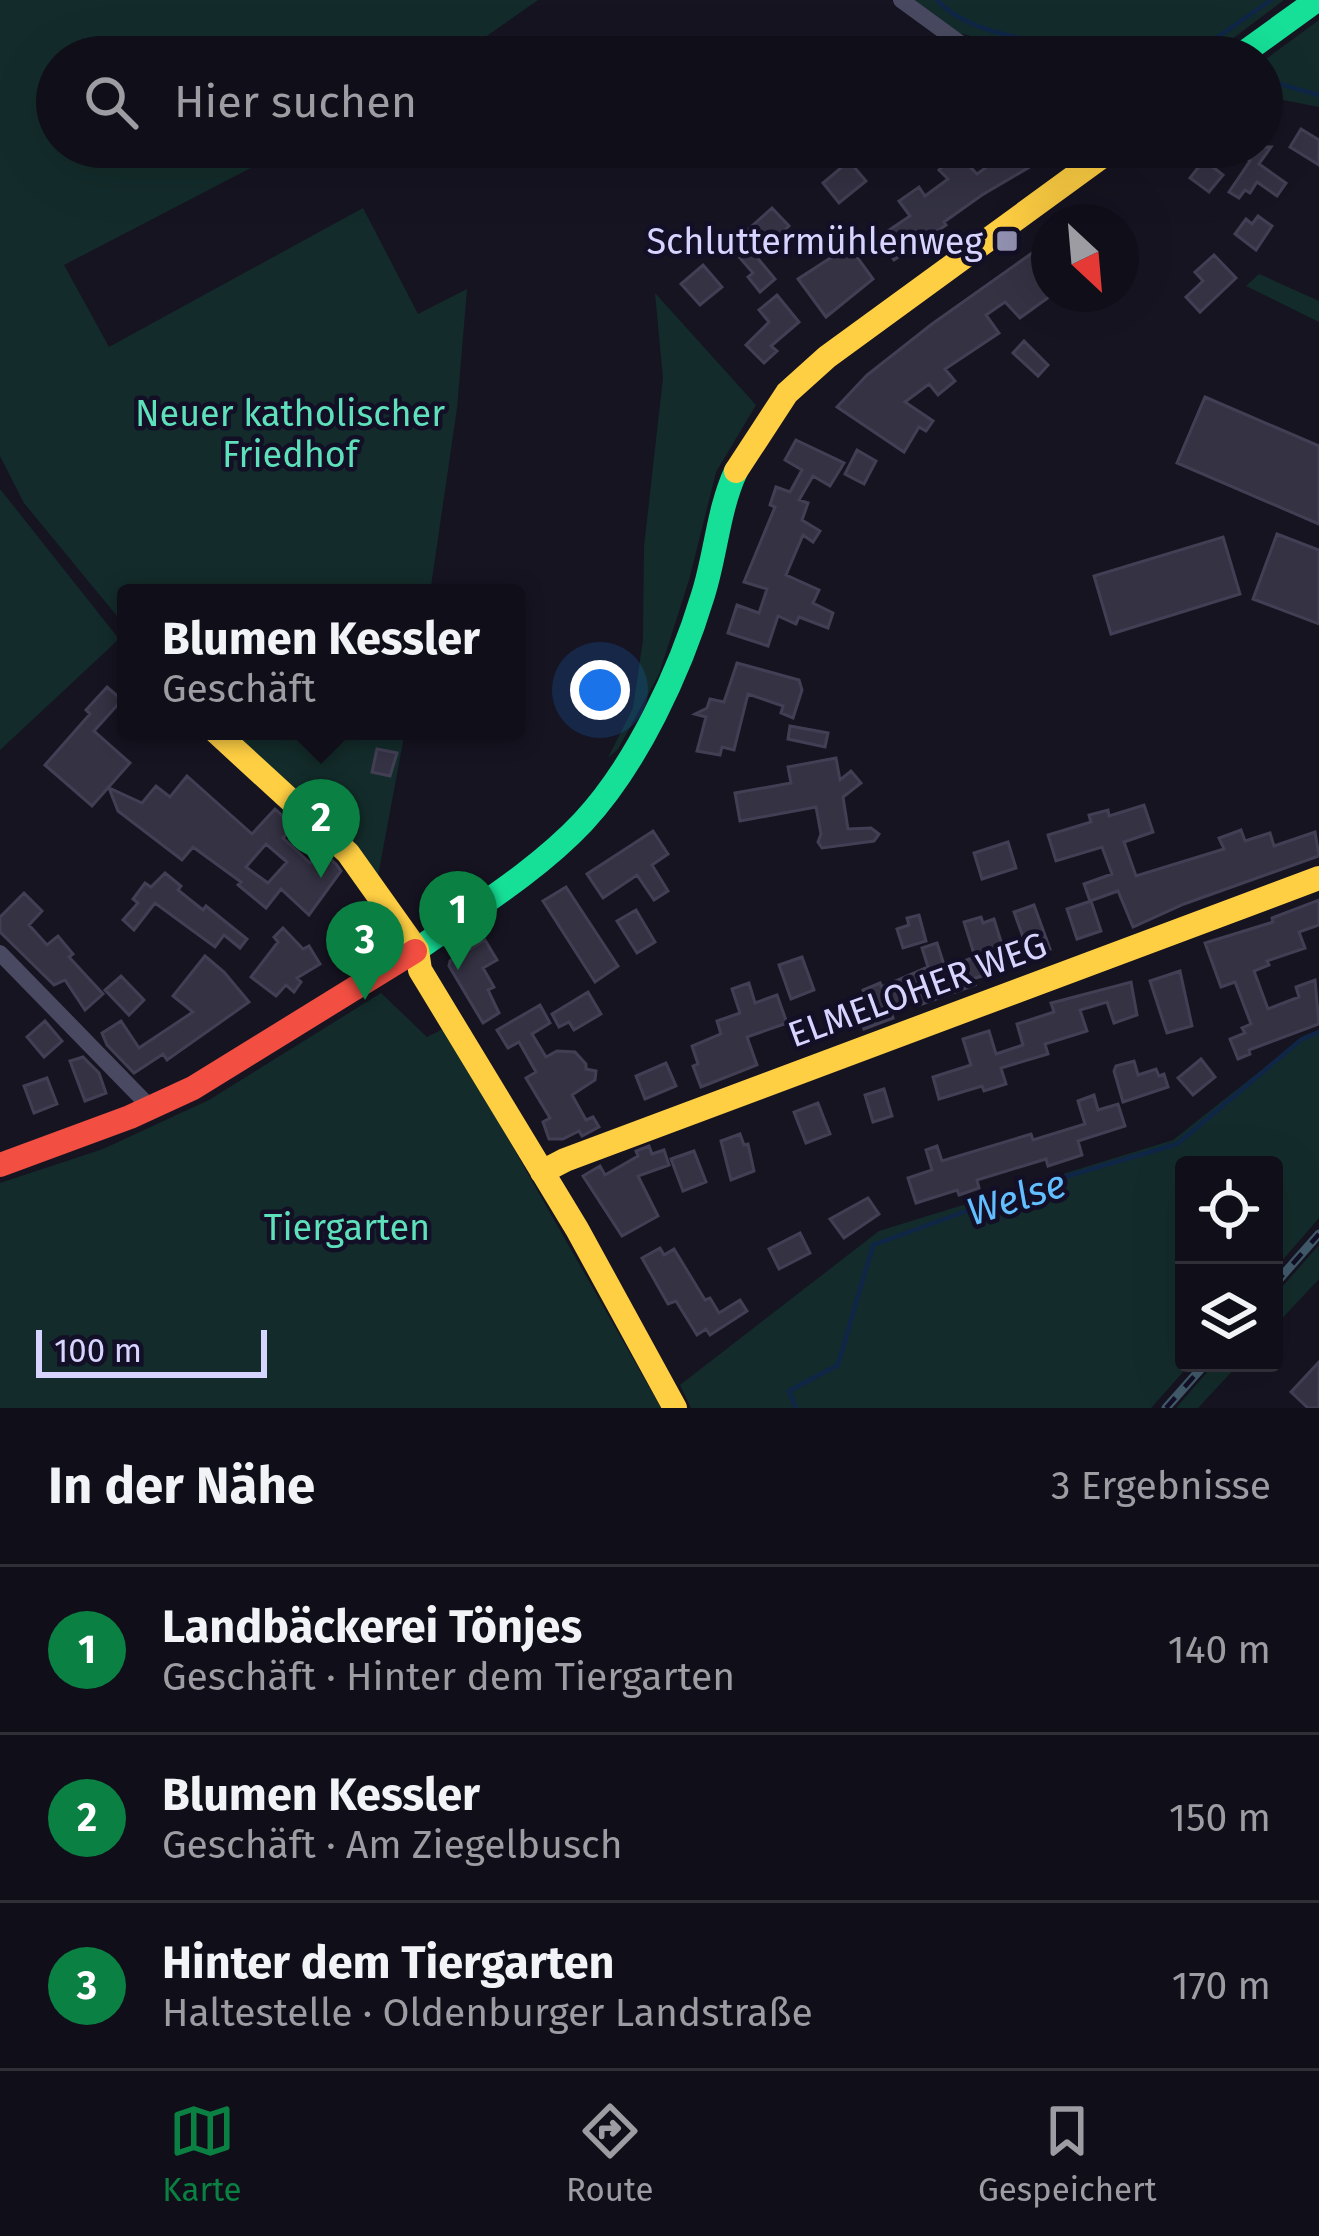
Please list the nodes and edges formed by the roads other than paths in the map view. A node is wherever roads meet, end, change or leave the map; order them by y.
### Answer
1 (902, 0) edge
2 (1317, 0) edge
3 (951, 36) edge
4 (1267, 36) edge
5 (1085, 168) edge
6 (225, 740) edge
7 (1319, 878) edge
8 (418, 950) junction
9 (0, 953) edge
10 (151, 1108) junction
11 (0, 1165) edge
12 (542, 1172) junction
13 (675, 1408) edge

1 - 3 street
2 - 4 main road
5 - 8 main road
6 - 8 main road
7 - 12 main road, ELMELOHER WEG
8 - 10 main road
8 - 12 main road
9 - 10 street
10 - 11 main road
12 - 13 main road

